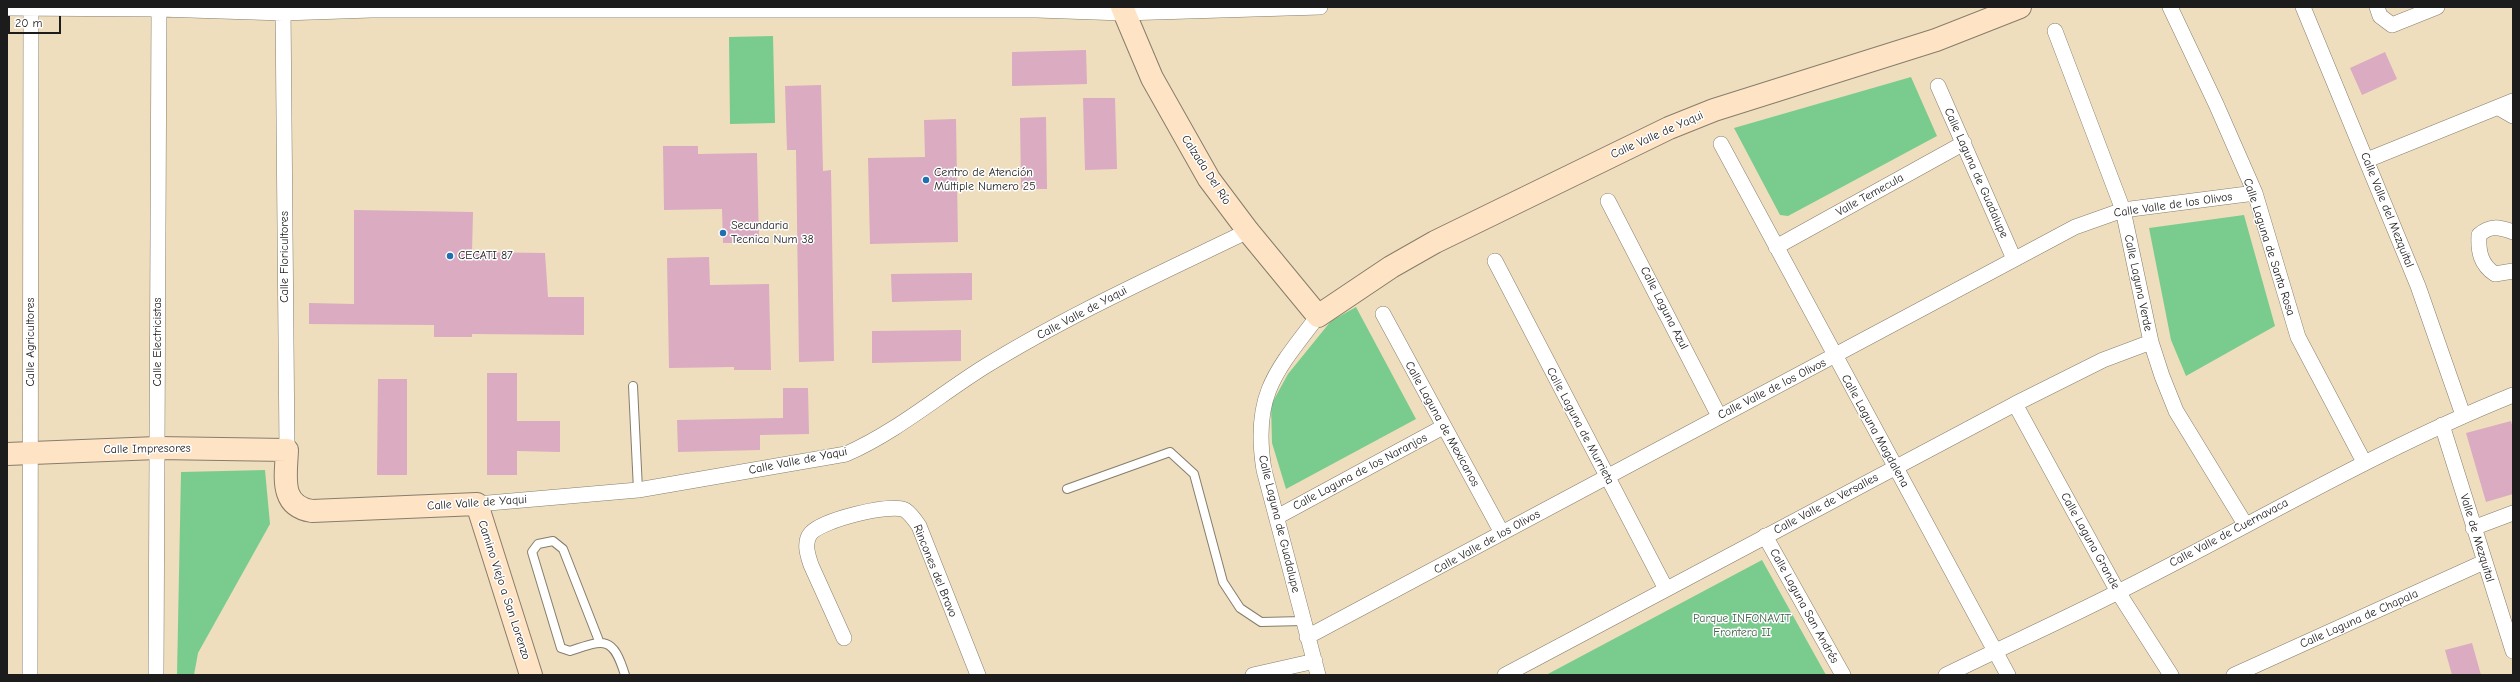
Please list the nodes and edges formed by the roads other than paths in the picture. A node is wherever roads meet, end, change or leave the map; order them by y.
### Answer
1 (1320, 7) edge
2 (2020, 7) edge
3 (2170, 7) edge
4 (2302, 7) edge
5 (2377, 7) edge
6 (2437, 7) edge
7 (7, 8) edge
8 (30, 8) junction
9 (159, 8) junction
10 (345, 8) edge
11 (1244, 8) edge
12 (626, 9) edge
13 (923, 9) edge
14 (283, 10) edge
15 (1123, 10) edge
16 (2055, 31) dead end
17 (1938, 86) dead end
18 (2513, 101) edge
19 (2499, 108) junction
20 (2513, 116) edge
21 (1964, 143) junction
22 (1721, 144) dead end
23 (2367, 160) junction
24 (2255, 193) junction
25 (1608, 201) dead end
26 (2122, 210) junction
27 (1248, 232) junction
28 (2513, 232) edge
29 (1776, 247) junction
30 (2014, 259) junction
31 (1495, 261) dead end
32 (2513, 271) edge
33 (1383, 314) dead end
34 (1318, 316) junction
35 (2151, 342) junction
36 (1835, 357) junction
37 (633, 386) dead end
38 (2513, 395) edge
39 (2014, 404) junction
40 (2463, 415) junction
41 (1719, 416) junction
42 (2442, 425) junction
43 (1443, 427) junction
44 (157, 448) junction
45 (287, 450) junction
46 (7, 454) edge
47 (31, 454) junction
48 (2364, 462) junction
49 (1894, 466) junction
50 (1607, 476) junction
51 (1067, 489) dead end
52 (638, 490) junction
53 (477, 504) junction
54 (294, 505) joint
55 (2513, 513) edge
56 (1277, 517) junction
57 (2245, 524) junction
58 (2472, 528) junction
59 (1502, 533) junction
60 (1765, 536) junction
61 (2484, 562) junction
62 (1666, 590) junction
63 (2118, 592) junction
64 (1303, 621) junction
65 (1307, 637) junction
66 (844, 638) dead end
67 (599, 641) junction
68 (2513, 651) edge
69 (1994, 652) junction
70 (1316, 668) edge
71 (1511, 674) edge
72 (30, 675) edge
73 (156, 675) edge
74 (531, 675) edge
75 (625, 675) edge
76 (978, 675) edge
77 (1253, 675) edge
78 (1843, 675) edge
79 (1946, 675) edge
80 (2008, 675) edge
81 (2170, 675) edge
82 (2234, 675) edge

1 - 11 street
2 - 34 street, Calle Valle de Yaqui
3 - 24 street, Calle Laguna de Santa Rosa
4 - 23 street, Calle Valle del Mezquital
5 - 6 street
7 - 8 street
8 - 9 street
8 - 47 street, Calle Agricultores
9 - 14 street
9 - 44 street, Calle Electricistas
10 - 12 street
10 - 14 street
11 - 15 street
12 - 13 street
13 - 15 street
14 - 45 street, Calle Floricultores
15 - 27 street, Calzada Del Río
16 - 26 street, Calle Laguna Verde
17 - 21 street, Calle Laguna de Guadalupe
18 - 19 street
19 - 20 street
19 - 23 street
21 - 29 street, Valle Temecula
21 - 30 street, Calle Laguna de Guadalupe
22 - 29 street, Calle Laguna Magdalena
23 - 40 street, Calle Valle del Mezquital
24 - 26 street, Calle Valle de los Olivos
24 - 48 street, Calle Laguna de Santa Rosa
25 - 41 street, Calle Laguna Azul
26 - 30 street, Calle Valle de los Olivos
26 - 35 street, Calle Laguna Verde
27 - 34 street, Calzada Del Río
27 - 52 street, Calle Valle de Yaqui
28 - 32 street
29 - 36 street, Calle Laguna Magdalena
30 - 36 street, Calle Valle de los Olivos
31 - 50 street, Calle Laguna de Murrieta
33 - 43 street, Calle Laguna de Mexicanos
34 - 56 street, Calle Laguna de Guadalupe
35 - 39 street, Calle Valle de Versalles
35 - 57 street, Calle Laguna Verde
36 - 41 street, Calle Valle de los Olivos
36 - 49 street, Calle Laguna Magdalena
37 - 52 lane
38 - 40 street, Calle Valle de Cuernavaca
39 - 49 street, Calle Valle de Versalles
39 - 63 street, Calle Laguna Grande
40 - 42 street, Calle Valle de Cuernavaca
41 - 50 street, Calle Valle de los Olivos
42 - 48 street, Calle Valle de Cuernavaca
42 - 58 street, Valle de Mezquital
43 - 56 street, Calle Laguna de los Naranjos
43 - 59 street, Calle Laguna de Mexicanos
44 - 45 street, Calle Impresores
44 - 47 street, Calle Impresores
44 - 73 street, Calle Electricistas
45 - 54 street, Calle Floricultores
46 - 47 street, Calle Impresores
47 - 72 street, Calle Agricultores
48 - 57 street, Calle Valle de Cuernavaca
49 - 60 street, Calle Valle de Versalles
49 - 69 street, Calle Laguna Magdalena
50 - 59 street, Calle Valle de los Olivos
50 - 62 street, Calle Laguna de Murrieta
51 - 64 lane
52 - 53 street, Calle Valle de Yaqui
53 - 54 street, Calle Valle de Yaqui
53 - 74 street, Camino Viejo a San Lorenzo
55 - 58 street
56 - 64 street, Calle Laguna de Guadalupe
57 - 63 street, Calle Valle de Cuernavaca
58 - 61 street, Valle de Mezquital
59 - 65 street, Calle Valle de los Olivos
60 - 62 street, Calle Valle de Versalles
60 - 78 street, Calle Laguna San Andrés
61 - 68 street, Valle de Mezquital
61 - 82 street, Calle Laguna de Chapala
62 - 71 street, Calle Valle de Versalles
63 - 69 street, Calle Valle de Cuernavaca
63 - 81 street, Calle Laguna Grande
64 - 65 street, Calle Laguna de Guadalupe
65 - 70 street, Calle Laguna de Guadalupe
66 - 76 street, Rincones del Bravo
67 - 67 lane
67 - 75 lane
69 - 79 street, Calle Valle de Cuernavaca
69 - 80 street, Calle Laguna Magdalena
70 - 77 street

